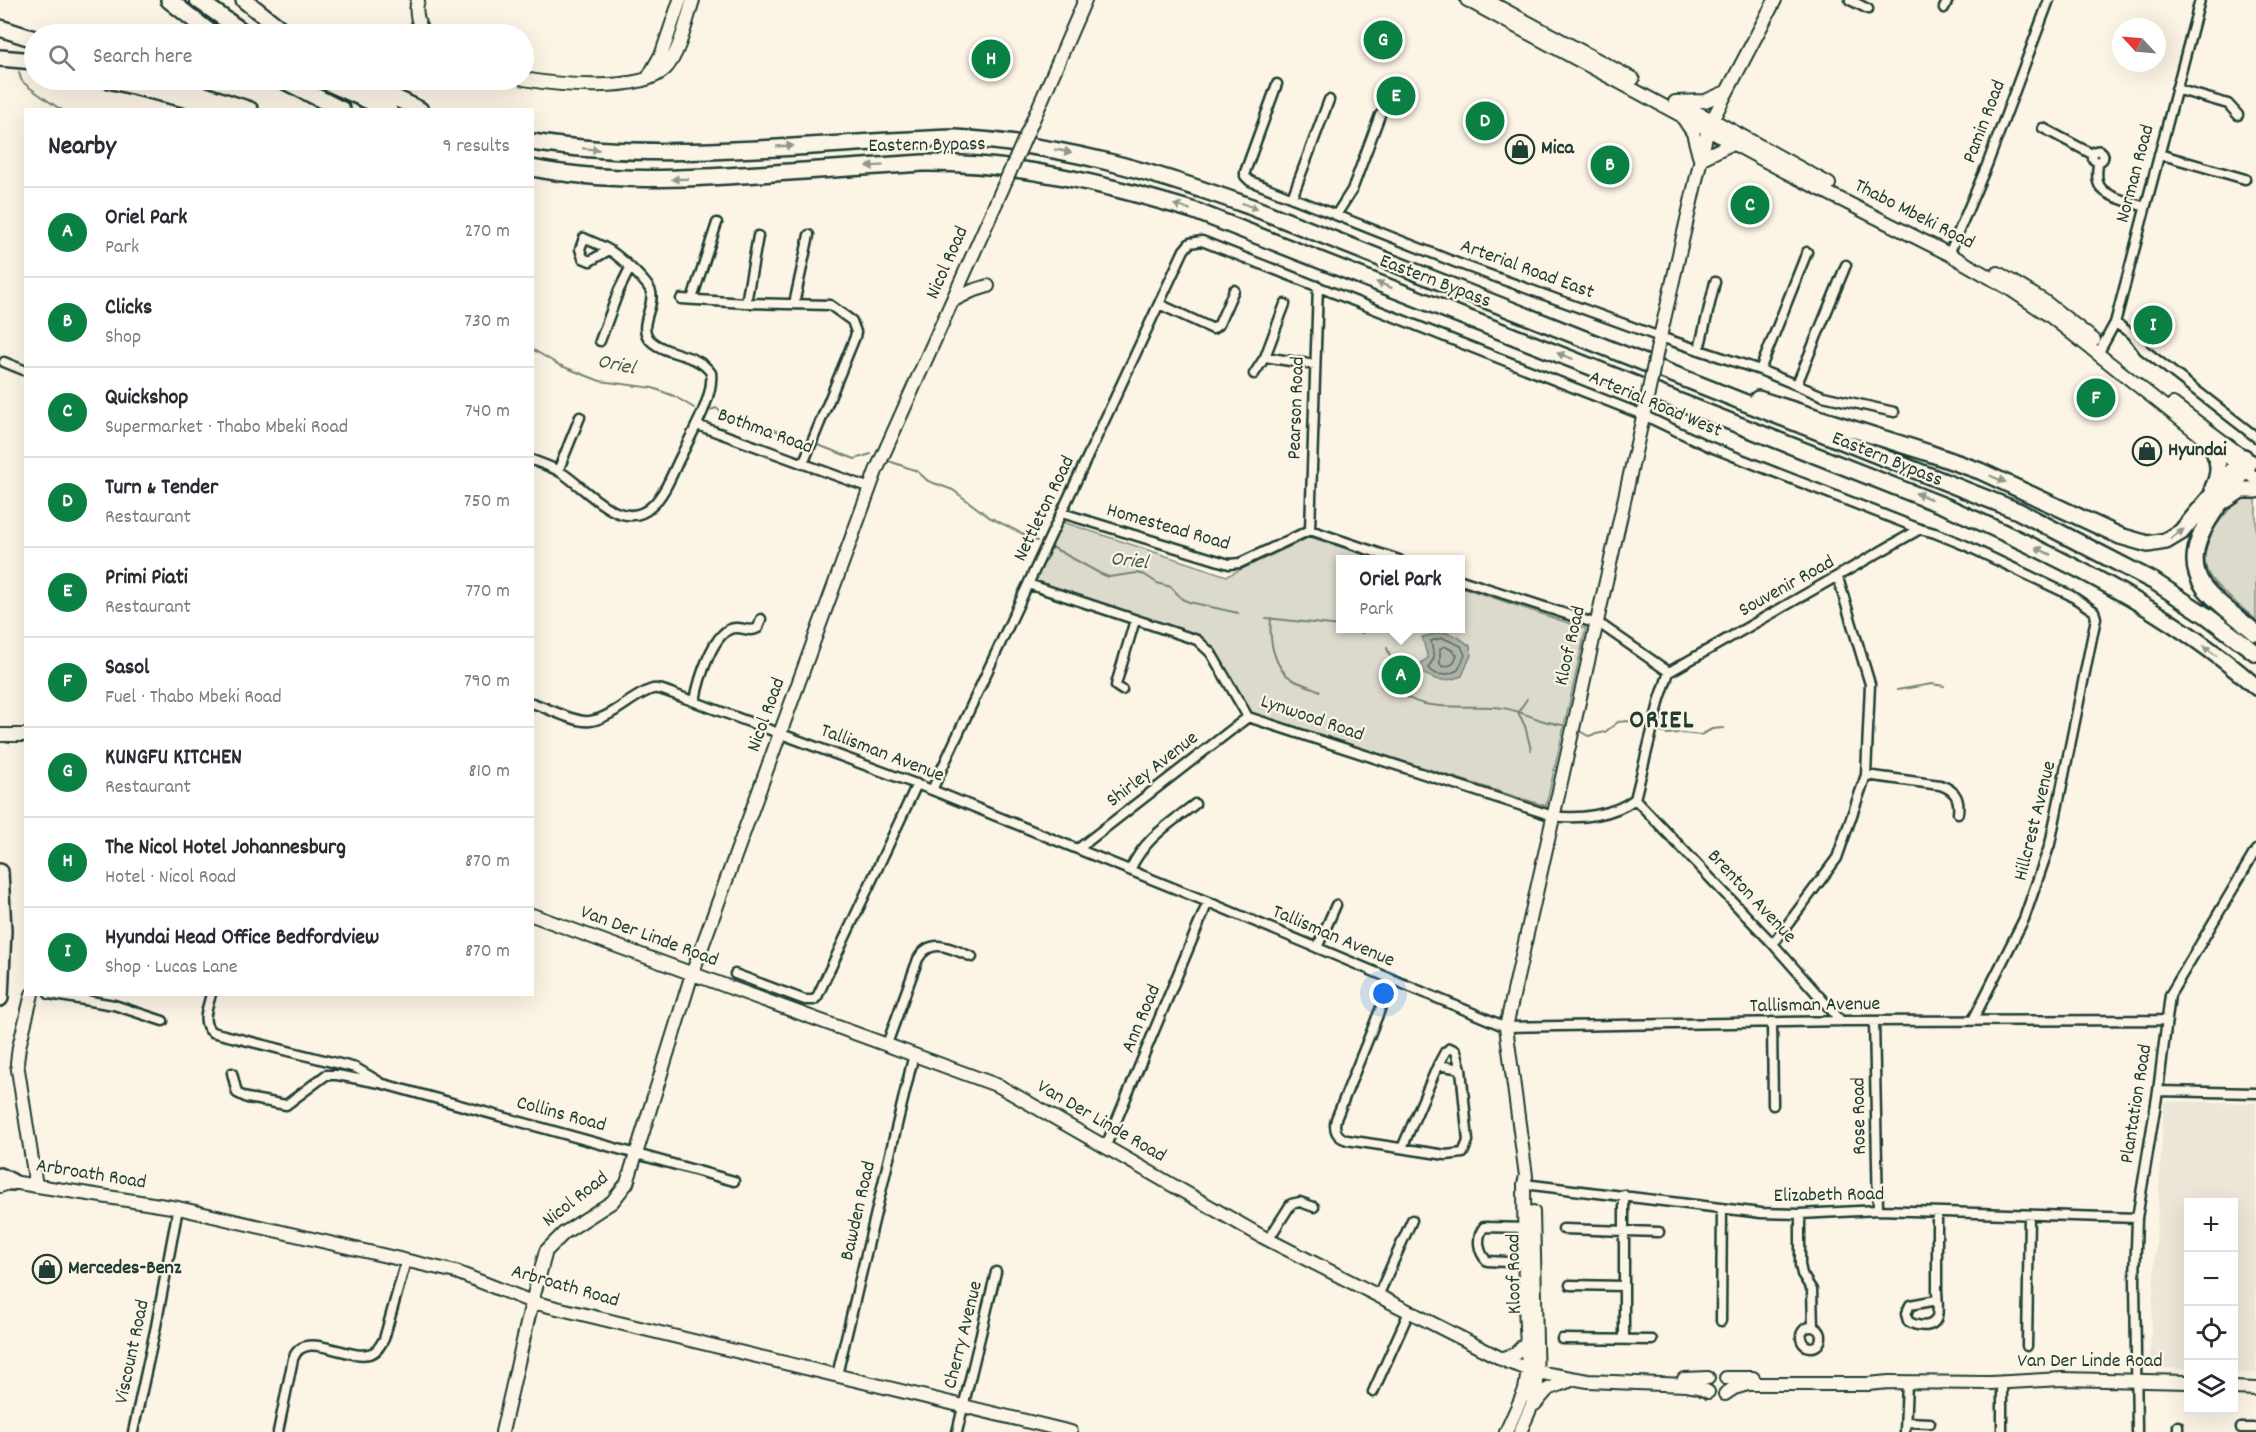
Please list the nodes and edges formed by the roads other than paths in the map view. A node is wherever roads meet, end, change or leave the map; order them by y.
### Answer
1 (169, 0) edge
2 (198, 0) edge
3 (244, 0) edge
4 (418, 0) edge
5 (680, 0) edge
6 (693, 0) edge
7 (1085, 0) edge
8 (1467, 0) edge
9 (1486, 0) edge
10 (1775, 0) edge
11 (1850, 0) edge
12 (2049, 0) edge
13 (2200, 0) edge
14 (1868, 9) dead end
15 (199, 24) edge
16 (232, 24) edge
17 (274, 24) edge
18 (419, 24) edge
19 (1525, 27) junction
20 (0, 28) edge
21 (676, 30) junction
22 (24, 36) edge
23 (0, 58) edge
24 (24, 60) edge
25 (534, 80) edge
26 (1277, 84) dead end
27 (2176, 89) junction
28 (149, 90) edge
29 (189, 90) edge
30 (303, 90) edge
31 (344, 90) edge
32 (379, 90) edge
33 (1725, 93) junction
34 (1329, 100) dead end
35 (1676, 107) junction
36 (221, 108) edge
37 (244, 108) edge
38 (338, 108) edge
39 (384, 108) edge
40 (416, 108) edge
41 (1380, 115) dead end
42 (2238, 116) dead end
43 (1709, 124) junction
44 (2043, 128) dead end
45 (1737, 139) junction
46 (534, 142) edge
47 (2159, 154) junction
48 (1700, 161) junction
49 (534, 168) edge
50 (568, 175) junction
51 (534, 176) edge
52 (2244, 179) dead end
53 (1292, 198) junction
54 (2145, 207) junction
55 (1336, 215) junction
56 (717, 223) dead end
57 (758, 236) dead end
58 (808, 236) dead end
59 (1190, 243) joint
60 (609, 250) dead end
61 (1950, 251) junction
62 (1807, 252) dead end
63 (1966, 260) junction
64 (1846, 265) dead end
65 (630, 268) junction
66 (1715, 282) dead end
67 (988, 286) dead end
68 (1318, 286) junction
69 (1234, 290) dead end
70 (681, 299) dead end
71 (692, 299) junction
72 (952, 301) junction
73 (746, 303) junction
74 (794, 304) junction
75 (1159, 304) junction
76 (1285, 304) dead end
77 (2115, 323) junction
78 (1660, 337) junction
79 (600, 341) dead end
80 (1699, 350) junction
81 (2100, 350) junction
82 (1265, 357) junction
83 (4, 362) dead end
84 (1315, 365) junction
85 (24, 370) edge
86 (1760, 370) junction
87 (1254, 374) dead end
88 (1682, 378) junction
89 (1797, 384) junction
90 (1894, 412) dead end
91 (1643, 415) junction
92 (580, 417) dead end
93 (697, 425) junction
94 (2256, 437) edge
95 (2211, 444) junction
96 (534, 461) edge
97 (803, 464) junction
98 (2248, 467) edge
99 (558, 471) junction
100 (870, 488) junction
101 (2256, 490) edge
102 (2211, 507) junction
103 (1062, 513) junction
104 (1920, 529) junction
105 (1310, 530) junction
106 (1384, 555) edge
107 (1838, 578) junction
108 (1465, 581) edge
109 (1028, 584) junction
110 (2096, 618) joint
111 (760, 619) dead end
112 (1135, 620) junction
113 (1596, 624) junction
114 (2256, 633) edge
115 (2256, 653) edge
116 (1669, 672) junction
117 (2256, 687) edge
118 (1122, 690) dead end
119 (695, 701) junction
120 (534, 704) edge
121 (1248, 717) junction
122 (781, 733) junction
123 (21, 734) edge
124 (0, 735) edge
125 (1866, 775) junction
126 (917, 784) junction
127 (932, 790) junction
128 (1635, 799) junction
129 (1196, 804) dead end
130 (1958, 813) dead end
131 (1553, 816) junction
132 (1078, 849) junction
133 (2256, 850) edge
134 (1130, 870) junction
135 (0, 872) edge
136 (1208, 902) junction
137 (1336, 905) dead end
138 (534, 916) edge
139 (1773, 944) junction
140 (1317, 948) junction
141 (972, 957) dead end
142 (692, 974) junction
143 (735, 974) dead end
144 (1392, 980) junction
145 (31, 996) edge
146 (61, 996) edge
147 (211, 996) edge
148 (0, 998) edge
149 (1973, 1020) junction
150 (2166, 1020) junction
151 (164, 1021) dead end
152 (1841, 1021) junction
153 (1874, 1021) junction
154 (1772, 1022) junction
155 (1506, 1028) junction
156 (887, 1044) junction
157 (914, 1054) junction
158 (1438, 1065) junction
159 (1461, 1069) junction
160 (232, 1073) dead end
161 (380, 1083) junction
162 (2158, 1091) junction
163 (2256, 1093) edge
164 (1773, 1105) dead end
165 (1105, 1148) junction
166 (1402, 1148) junction
167 (638, 1153) junction
168 (734, 1181) dead end
169 (1527, 1181) junction
170 (4, 1182) edge
171 (36, 1186) junction
172 (1624, 1195) junction
173 (1314, 1207) dead end
174 (178, 1208) junction
175 (1722, 1208) junction
176 (1878, 1210) junction
177 (1937, 1213) junction
178 (1800, 1214) junction
179 (2029, 1215) junction
180 (2137, 1218) junction
181 (1412, 1220) dead end
182 (1529, 1228) junction
183 (1563, 1229) dead end
184 (1624, 1231) junction
185 (1659, 1232) dead end
186 (1268, 1240) junction
187 (406, 1261) junction
188 (1529, 1263) junction
189 (996, 1272) dead end
190 (1570, 1285) dead end
191 (1624, 1286) junction
192 (1378, 1296) junction
193 (1937, 1300) dead end
194 (532, 1302) junction
195 (1408, 1312) junction
196 (1721, 1321) dead end
197 (1813, 1327) dead end
198 (1562, 1339) dead end
199 (1624, 1339) junction
200 (1652, 1340) dead end
201 (1532, 1345) junction
202 (2027, 1346) dead end
203 (1505, 1361) junction
204 (1533, 1371) junction
205 (837, 1375) junction
206 (1568, 1378) junction
207 (1708, 1378) junction
208 (1726, 1378) junction
209 (1635, 1382) junction
210 (1889, 1382) junction
211 (1907, 1382) junction
212 (2184, 1382) edge
213 (1999, 1383) junction
214 (2136, 1383) junction
215 (2238, 1383) edge
216 (2256, 1384) edge
217 (2184, 1387) edge
218 (2238, 1388) edge
219 (2256, 1389) edge
220 (1373, 1392) dead end
221 (1708, 1392) junction
222 (1725, 1394) junction
223 (963, 1406) junction
224 (1519, 1406) junction
225 (1526, 1420) junction
226 (1905, 1422) junction
227 (1930, 1423) dead end
228 (2241, 1428) dead end
229 (2256, 1428) edge
230 (133, 1432) edge
231 (278, 1432) edge
232 (502, 1432) edge
233 (957, 1432) edge
234 (1071, 1432) edge
235 (1506, 1432) edge
236 (1520, 1432) edge
237 (1905, 1432) edge
238 (2002, 1432) edge
239 (2137, 1432) edge

1 - 15 highway
2 - 16 highway
3 - 17 highway
4 - 18 main road
5 - 21 main road
6 - 21 main road
7 - 72 main road, Nicol Road, bridge
8 - 19 main road
9 - 19 main road
10 - 33 main road, Kloof Road
11 - 14 street
12 - 61 street, Pamin Road
13 - 27 street, Norman Road
19 - 35 main road, Thabo Mbeki Road
20 - 22 highway
21 - 25 main road
23 - 24 highway
26 - 53 street, Arterial Road East
27 - 42 street
27 - 47 street, Norman Road
28 - 36 highway
29 - 37 highway
30 - 38 highway
31 - 39 highway
32 - 40 highway
33 - 35 main road
33 - 43 main road, Kloof Road
33 - 45 main road
34 - 53 street
35 - 43 main road, Thabo Mbeki Road
35 - 48 main road
41 - 55 street
43 - 45 main road, Thabo Mbeki Road
43 - 48 main road, Kloof Road
44 - 54 street
45 - 48 main road
45 - 61 main road, Thabo Mbeki Road
46 -> 88 highway, Eastern Bypass
47 - 52 street
47 - 54 street, Norman Road
48 - 78 main road, Kloof Road
49 - 50 highway, Eastern Bypass
50 - 51 highway
117 -> 50 highway, Eastern Bypass
53 - 55 street, Arterial Road East
54 - 77 street, Norman Road
55 - 78 street, Arterial Road East
56 - 71 street
57 - 73 street
58 - 74 street
59 - 68 street, Arterial Road West
59 - 75 street, Nettleton Road
60 - 65 street
61 - 63 main road, Thabo Mbeki Road
62 - 86 street
63 - 81 main road, Thabo Mbeki Road
63 - 81 main road, Thabo Mbeki Road
64 - 89 street
65 - 79 street
65 - 93 street
66 - 80 street
67 - 72 main road
68 - 84 street, Pearson Road
68 - 91 street, Arterial Road West
69 - 75 street
70 - 71 street
71 - 73 street
72 - 100 main road, Nicol Road
73 - 74 street
74 - 97 street
75 - 103 street, Nettleton Road
76 - 82 street
77 - 81 street, Norman Road
77 - 94 street
78 - 80 street, Arterial Road East
78 - 91 main road, Kloof Road, bridge
80 - 86 street, Arterial Road East
81 - 95 main road, Thabo Mbeki Road
81 - 98 main road, Thabo Mbeki Road
82 - 84 street
82 - 87 street
83 - 85 street
84 - 105 street, Pearson Road
86 - 89 street, Arterial Road East
88 -> 102 highway
88 - 115 highway, Eastern Bypass
89 - 90 street, Arterial Road East
91 - 104 street, Arterial Road West
91 - 113 main road, Kloof Road
92 - 99 street
93 - 97 street, Bothma Road
93 - 99 street, Bothma Road
95 - 98 main road, Thabo Mbeki Road
95 - 102 highway
96 - 99 street, Bothma Road
97 - 100 street, Bothma Road
98 - 102 highway
100 - 122 main road, Nicol Road
101 - 102 highway
102 - 114 highway
103 - 105 street, Homestead Road
103 - 109 street, Nettleton Road
104 - 107 street, Souvenir Road
104 - 110 street, Arterial Road West
105 - 106 street
107 - 116 street, Souvenir Road
107 - 125 street
108 - 113 street
109 - 112 street, Lynwood Road
109 - 127 street, Nettleton Road
110 - 149 street, Hillcrest Avenue
111 - 119 street
112 - 118 street
112 - 121 street, Lynwood Road
113 - 116 street
113 - 131 main road, Kloof Road
116 - 128 street
119 - 120 street, Tallisman Avenue
119 - 122 street, Tallisman Avenue
121 - 131 street, Lynwood Road
121 - 132 street, Shirley Avenue
122 - 126 street, Tallisman Avenue
122 - 142 main road, Nicol Road
123 - 124 main road
125 - 130 street
125 - 139 street
126 - 127 street, Tallisman Avenue
126 - 143 street
127 - 132 street, Tallisman Avenue
128 - 131 street, Lynwood Road
128 - 139 street, Brenton Avenue
129 - 134 street
131 - 155 main road, Kloof Road
132 - 134 street, Tallisman Avenue
133 - 150 street, Plantation Road
134 - 136 street, Tallisman Avenue
135 - 148 highway
136 - 140 street, Tallisman Avenue
136 - 165 street, Ann Road
137 - 140 street
138 - 142 main road, Van Der Linde Road
139 - 152 street, Brenton Avenue
140 - 144 street, Tallisman Avenue
141 - 156 street
142 - 156 main road, Van Der Linde Road
142 - 167 main road, Nicol Road
144 - 155 street, Tallisman Avenue
144 - 166 street
145 - 171 main road
146 - 151 street
147 - 161 street
149 - 150 street, Tallisman Avenue
149 - 153 street, Tallisman Avenue
150 - 162 street, Plantation Road
152 - 153 street, Tallisman Avenue
152 - 154 street, Tallisman Avenue
153 - 176 street, Rose Road
154 - 155 street, Tallisman Avenue
154 - 164 street
155 - 169 main road, Kloof Road
156 - 157 main road, Van Der Linde Road
157 - 165 main road, Van Der Linde Road
157 - 205 street, Bawden Road
158 - 159 street
158 - 159 street
158 - 166 street
159 - 166 street
160 - 161 street
161 - 167 street, Collins Road
162 - 163 street
162 - 180 street, Plantation Road
165 - 186 main road, Van Der Linde Road
167 - 168 street, Collins Road
167 - 194 main road, Nicol Road
169 - 172 street, Elizabeth Road
169 - 182 main road, Kloof Road
170 - 171 main road, Arbroath Road
171 - 174 main road, Arbroath Road
172 - 175 street, Elizabeth Road
172 - 184 street
173 - 186 street
174 - 187 main road, Arbroath Road
174 - 230 street, Viscount Road
175 - 178 street, Elizabeth Road
175 - 196 street
176 - 177 street, Elizabeth Road
176 - 178 street, Elizabeth Road
177 - 179 street, Elizabeth Road
177 - 193 street
178 - 197 street
179 - 180 street, Elizabeth Road
179 - 202 street
180 - 214 street, Plantation Road
181 - 192 street
182 - 188 main road, Kloof Road
182 - 188 street
183 - 184 street
184 - 185 street
184 - 191 street
186 - 192 main road, Van Der Linde Road
187 - 194 main road, Arbroath Road
187 - 231 street
188 - 201 main road, Kloof Road
189 - 223 street, Cherry Avenue
190 - 191 street
191 - 199 street
192 - 195 main road, Van Der Linde Road
194 - 205 main road, Arbroath Road
194 - 232 main road, Nicol Road
195 - 203 main road, Van Der Linde Road
195 - 220 street
198 - 199 street
199 - 200 street
201 - 203 main road
201 - 204 main road, Kloof Road
201 - 206 main road
203 - 204 main road, Van Der Linde Road
203 - 224 main road
204 - 206 main road, Van Der Linde Road
204 - 224 main road
204 - 225 main road
205 - 223 main road, Arbroath Road
206 - 209 main road, Van Der Linde Road
206 - 225 main road
207 - 208 main road
207 - 209 main road, Van Der Linde Road
207 - 221 main road
208 - 210 main road, Van Der Linde Road
208 - 222 main road
209 - 221 main road, Van Der Linde Road
210 - 211 main road, Van Der Linde Road
210 - 222 main road, Van Der Linde Road
211 - 213 main road, Van Der Linde Road
211 - 226 street
212 - 214 main road, Van Der Linde Road
213 - 214 main road, Van Der Linde Road
213 - 238 street
214 - 217 main road, Van Der Linde Road
214 - 239 street, Plantation Road
215 - 216 main road
218 - 219 main road
221 - 222 main road
223 - 233 street, Cherry Avenue
223 - 234 main road, Arbroath Road
224 - 235 main road
225 - 236 main road
226 - 227 street
226 - 237 street
228 - 229 street

